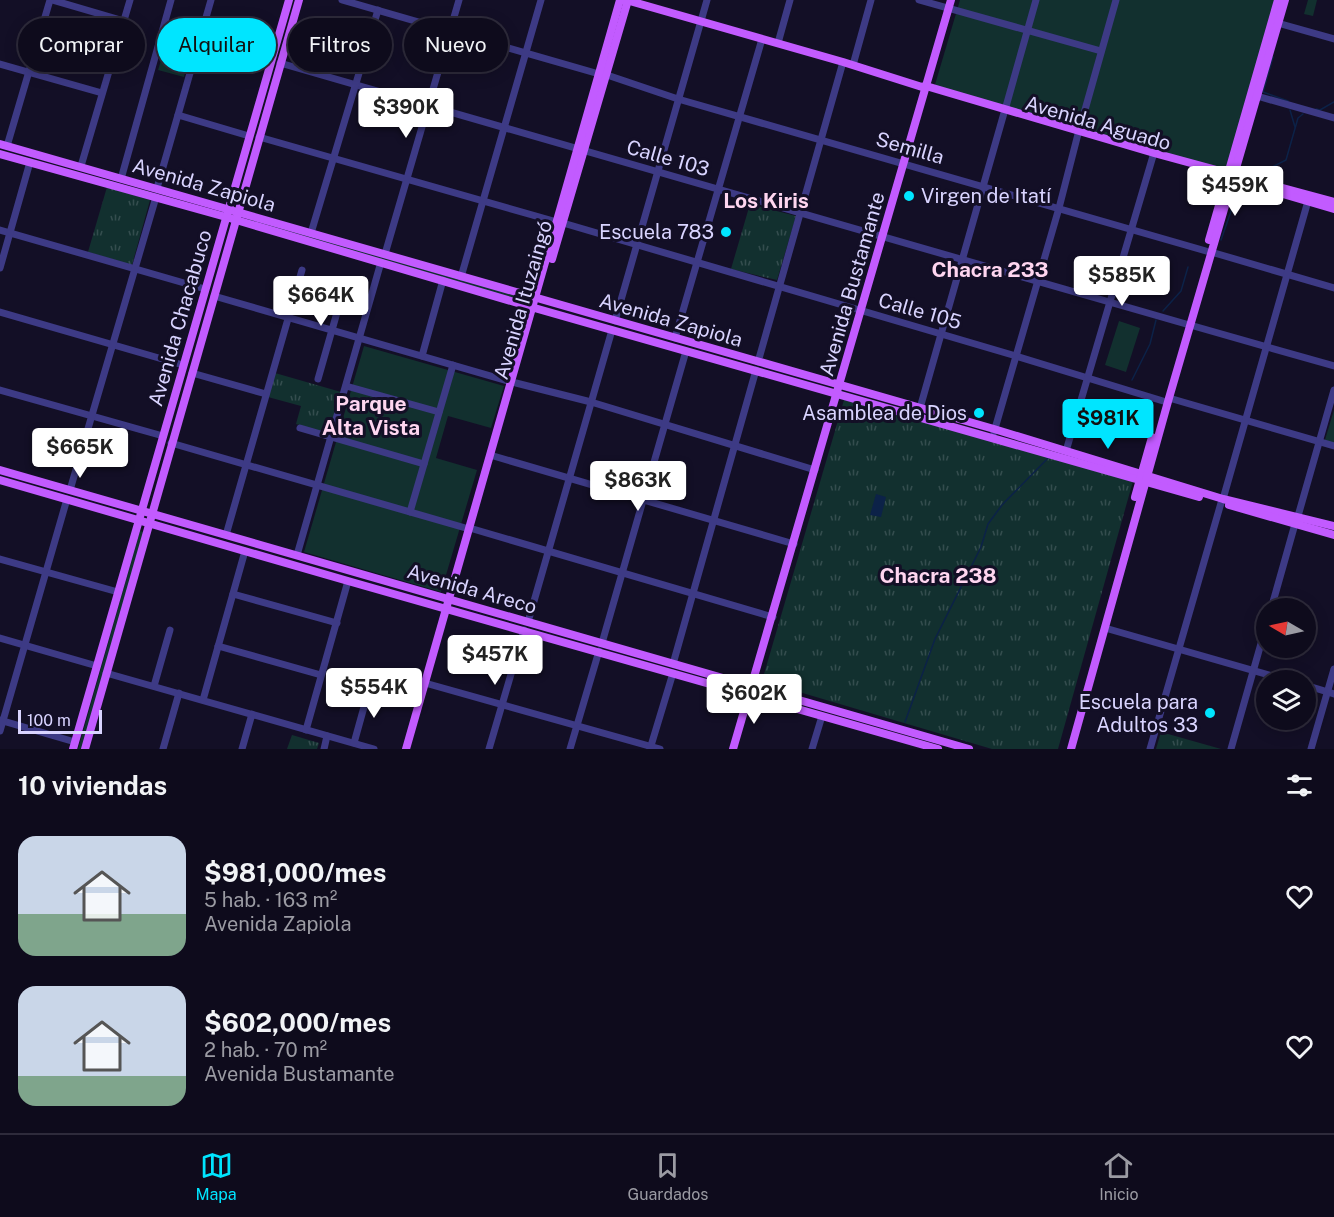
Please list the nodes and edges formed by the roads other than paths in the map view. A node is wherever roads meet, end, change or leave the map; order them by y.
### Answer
1 (51, 0) edge
2 (130, 0) edge
3 (171, 0) edge
4 (211, 0) edge
5 (289, 0) edge
6 (299, 0) edge
7 (342, 0) edge
8 (459, 0) edge
9 (541, 0) edge
10 (620, 0) edge
11 (628, 0) edge
12 (707, 0) edge
13 (790, 0) edge
14 (871, 0) edge
15 (919, 0) edge
16 (1036, 0) edge
17 (1116, 0) edge
18 (1278, 0) edge
19 (1285, 0) edge
20 (950, 4) edge
21 (378, 10) junction
22 (46, 18) edge
23 (114, 18) edge
24 (125, 18) edge
25 (206, 18) edge
26 (406, 18) edge
27 (454, 18) edge
28 (701, 22) junction
29 (1275, 22) junction
30 (1028, 30) junction
31 (762, 39) junction
32 (1334, 39) edge
33 (778, 43) junction
34 (276, 45) edge
35 (508, 48) edge
36 (1101, 51) junction
37 (526, 53) junction
38 (843, 62) junction
39 (280, 63) junction
40 (0, 64) edge
41 (853, 65) junction
42 (18, 69) edge
43 (29, 72) joint
44 (108, 72) edge
45 (191, 72) edge
46 (268, 72) edge
47 (439, 72) edge
48 (603, 75) junction
49 (355, 85) junction
50 (925, 88) junction
51 (102, 93) junction
52 (1257, 96) junction
53 (678, 99) junction
54 (429, 106) junction
55 (1004, 111) junction
56 (178, 115) junction
57 (740, 117) junction
58 (1334, 118) edge
59 (504, 128) junction
60 (1078, 133) junction
61 (249, 136) junction
62 (259, 137) junction
63 (821, 140) junction
64 (4, 145) edge
65 (581, 150) junction
66 (0, 154) edge
67 (1153, 156) junction
68 (333, 158) junction
69 (30, 162) junction
70 (904, 164) junction
71 (81, 166) junction
72 (657, 172) junction
73 (1230, 176) junction
74 (121, 179) junction
75 (407, 179) junction
76 (983, 187) junction
77 (718, 189) junction
78 (156, 193) junction
79 (483, 201) junction
80 (1308, 201) junction
81 (1334, 202) edge
82 (1059, 208) junction
83 (1334, 209) edge
84 (227, 212) junction
85 (800, 213) junction
86 (237, 215) junction
87 (560, 223) junction
88 (1132, 229) junction
89 (0, 230) edge
90 (10, 233) junction
91 (311, 233) junction
92 (883, 237) junction
93 (637, 245) junction
94 (1209, 251) junction
95 (383, 258) junction
96 (962, 260) junction
97 (698, 263) junction
98 (0, 268) edge
99 (135, 269) junction
100 (302, 270) dead end
101 (1287, 274) junction
102 (461, 277) junction
103 (443, 280) junction
104 (346, 281) dead end
105 (1037, 281) junction
106 (779, 287) junction
107 (1334, 288) edge
108 (205, 290) junction
109 (214, 296) junction
110 (1111, 302) junction
111 (536, 303) junction
112 (861, 311) junction
113 (0, 312) edge
114 (288, 318) junction
115 (1188, 324) junction
116 (613, 325) junction
117 (332, 330) junction
118 (941, 334) junction
119 (360, 338) junction
120 (675, 338) junction
121 (112, 344) junction
122 (1266, 347) junction
123 (686, 351) junction
124 (422, 356) junction
125 (1016, 356) junction
126 (183, 365) junction
127 (453, 365) junction
128 (757, 366) junction
129 (1334, 366) edge
130 (192, 372) junction
131 (1088, 378) junction
132 (318, 379) dead end
133 (514, 382) junction
134 (346, 386) junction
135 (838, 389) junction
136 (0, 390) edge
137 (1334, 390) edge
138 (266, 394) junction
139 (1166, 400) junction
140 (591, 402) junction
141 (920, 408) junction
142 (439, 412) junction
143 (92, 416) junction
144 (1245, 421) junction
145 (665, 425) junction
146 (300, 428) dead end
147 (993, 434) junction
148 (163, 436) junction
149 (331, 437) junction
150 (1319, 441) junction
151 (171, 443) junction
152 (734, 446) junction
153 (1334, 446) edge
154 (1060, 452) junction
155 (492, 456) junction
156 (424, 464) junction
157 (246, 465) junction
158 (0, 470) edge
159 (815, 470) junction
160 (570, 478) junction
161 (1143, 478) junction
162 (0, 480) edge
163 (317, 485) junction
164 (68, 494) junction
165 (643, 501) junction
166 (1222, 501) junction
167 (410, 512) junction
168 (152, 514) junction
169 (140, 515) junction
170 (1297, 520) junction
171 (713, 521) junction
172 (149, 524) junction
173 (1334, 526) edge
174 (471, 529) junction
175 (226, 535) junction
176 (1334, 535) edge
177 (794, 544) junction
178 (549, 550) junction
179 (245, 551) junction
180 (297, 555) junction
181 (0, 559) edge
182 (46, 572) junction
183 (622, 573) junction
184 (348, 581) junction
185 (118, 592) junction
186 (693, 593) junction
187 (232, 594) junction
188 (1274, 598) edge
189 (450, 600) junction
190 (446, 609) junction
191 (773, 617) junction
192 (337, 623) junction
193 (526, 626) junction
194 (1105, 627) junction
195 (170, 630) dead end
196 (0, 638) edge
197 (25, 645) junction
198 (218, 646) junction
199 (600, 647) junction
200 (1179, 649) junction
201 (1257, 658) edge
202 (97, 666) junction
203 (673, 668) junction
204 (1334, 669) edge
205 (1253, 670) junction
206 (1256, 671) edge
207 (106, 673) junction
208 (321, 675) junction
209 (425, 682) junction
210 (154, 686) junction
211 (1316, 688) edge
212 (369, 689) dead end
213 (750, 690) junction
214 (179, 693) junction
215 (1331, 693) edge
216 (202, 700) junction
217 (502, 704) junction
218 (252, 714) junction
219 (822, 716) junction
220 (1, 720) edge
221 (577, 725) junction
222 (306, 730) junction
223 (0, 731) edge
224 (327, 736) junction
225 (354, 743) junction
226 (74, 745) edge
227 (651, 748) edge
228 (86, 749) edge
229 (163, 749) edge
230 (242, 749) edge
231 (324, 749) edge
232 (374, 749) edge
233 (406, 749) edge
234 (489, 749) edge
235 (570, 749) edge
236 (660, 749) edge
237 (733, 749) edge
238 (812, 749) edge
239 (938, 749) edge
240 (969, 749) edge
241 (1066, 749) edge
242 (1071, 749) edge
243 (1150, 749) edge
244 (1231, 749) edge
245 (1311, 749) edge

1 - 22 street
1 - 23 street
2 - 24 street
3 - 74 street
4 - 25 street
5 - 34 main road, Avenida Chacabuco
6 - 39 main road, Avenida Chacabuco
7 - 21 street, Semilla
8 - 27 street
9 - 37 street
10 - 48 main road, Avenida Ituzaingó
11 - 28 main road, Avenida Aguado
11 - 48 main road, Avenida Ituzaingó
12 - 28 street
13 - 33 street
14 - 41 street
15 - 20 street
16 - 30 street
17 - 36 street
18 - 29 main road
19 - 29 main road
20 - 30 street
20 - 50 main road, Avenida Bustamante
21 - 26 street, Semilla
21 - 49 street
28 - 31 main road, Avenida Aguado
28 - 53 street
29 - 32 street
29 - 52 main road
29 - 73 main road
30 - 36 street
30 - 55 street
31 - 33 main road, Avenida Aguado
31 - 57 street
33 - 38 main road, Avenida Aguado
35 - 37 street, Semilla
36 - 60 street
37 - 48 street, Semilla
37 - 59 street
38 - 41 main road, Avenida Aguado
38 - 63 street
39 - 49 street, Calle 103
39 - 62 main road, Avenida Chacabuco
40 - 42 street
41 - 50 main road, Avenida Aguado
43 - 51 street
43 - 64 street
44 - 51 street
45 - 56 street
46 - 61 main road, Avenida Chacabuco
47 - 54 street
48 - 53 street, Semilla
48 - 65 main road, Avenida Ituzaingó
49 - 54 street, Calle 103
49 - 68 street
50 - 55 main road, Avenida Aguado
50 - 70 main road, Avenida Bustamante
51 - 71 street
52 - 58 street
52 - 73 main road
53 - 57 street, Semilla
53 - 72 street
54 - 59 street, Calle 103
54 - 75 street
55 - 60 main road, Avenida Aguado
55 - 76 street
56 - 61 street
56 - 78 street
57 - 63 street, Semilla
57 - 77 street
59 - 65 street, Calle 103
59 - 79 street
60 - 67 main road, Avenida Aguado
60 - 73 main road, Avenida Aguado
60 - 82 street
61 - 84 main road, Avenida Chacabuco
62 - 68 street, Calle 105
62 - 86 main road, Avenida Chacabuco
63 - 70 street, Semilla
63 - 85 street
64 - 71 main road, Avenida Zapiola
65 - 72 street, Calle 103
65 - 87 main road, Avenida Ituzaingó
66 - 69 main road, Avenida Zapiola
67 - 73 main road, Avenida Aguado
67 - 88 street
68 - 75 street, Calle 105
68 - 91 street
69 - 78 main road, Avenida Zapiola
69 - 90 street
70 - 76 street, Semilla
70 - 92 main road, Avenida Bustamante
71 - 74 main road, Avenida Zapiola
72 - 77 street, Calle 103
72 - 93 street
73 - 80 main road, Avenida Aguado
73 - 81 main road, Avenida Aguado
73 - 94 main road
74 - 78 main road, Avenida Zapiola
75 - 79 street, Calle 105
75 - 95 street
76 - 82 street, Semilla
76 - 96 street
77 - 85 street, Calle 103
77 - 97 street
78 - 84 main road, Avenida Zapiola
78 - 99 street
79 - 87 street, Calle 105
79 - 102 street
80 - 83 main road, Avenida Aguado
80 - 101 street
82 - 88 street, Semilla
82 - 105 street
84 - 86 main road, Avenida Zapiola
84 - 108 main road, Avenida Chacabuco
85 - 92 street, Calle 103
85 - 106 street
86 - 91 main road, Avenida Zapiola
86 - 95 main road, Avenida Zapiola
86 - 109 main road, Avenida Chacabuco
87 - 93 street, Calle 105
87 - 111 main road, Avenida Ituzaingó
88 - 94 street, Semilla
88 - 110 street
89 - 90 street
90 - 98 street
90 - 99 street
91 - 95 main road, Avenida Zapiola
92 - 96 street, Calle 103
92 - 112 main road, Avenida Bustamante
93 - 97 street, Calle 105
93 - 116 street
94 - 101 street, Semilla
94 - 115 main road
95 - 102 main road, Avenida Zapiola
95 - 103 main road, Avenida Zapiola
95 - 119 street
96 - 105 street, Calle 103
96 - 118 street
97 - 106 street, Calle 105
97 - 120 street
99 - 108 street
99 - 121 street
100 - 114 street
101 - 107 street, Semilla
101 - 122 street
102 - 111 main road, Avenida Zapiola
103 - 111 main road, Avenida Zapiola
103 - 124 street
104 - 117 street
105 - 110 street, Calle 103
105 - 125 street
106 - 112 street, Calle 105
106 - 128 street
108 - 126 main road, Avenida Chacabuco
109 - 114 street
109 - 130 main road, Avenida Chacabuco
110 - 115 street, Calle 103
110 - 131 street
111 - 116 main road, Avenida Zapiola
111 - 133 main road, Avenida Ituzaingó
112 - 118 street, Calle 105
112 - 135 main road, Avenida Bustamante
113 - 121 street
114 - 117 street
114 - 138 street
115 - 122 street, Calle 103
115 - 139 main road
116 - 120 main road, Avenida Zapiola
116 - 123 main road, Avenida Zapiola
116 - 140 street
117 - 119 street
117 - 132 street
118 - 125 street, Calle 105
118 - 141 street
119 - 124 street
119 - 134 street
120 - 128 main road, Avenida Zapiola
121 - 126 street
121 - 143 street
122 - 129 street, Calle 103
122 - 144 street
123 - 128 main road, Avenida Zapiola
123 - 145 street
124 - 127 street
125 - 131 street, Calle 105
125 - 147 street
126 - 148 main road, Avenida Chacabuco
127 - 133 street
127 - 142 street
128 - 135 main road, Avenida Zapiola
128 - 152 street
130 - 138 street
130 - 151 main road, Avenida Chacabuco
131 - 139 street, Calle 105
131 - 154 street
133 - 140 street
133 - 155 main road, Avenida Ituzaingó
134 - 142 street
134 - 149 street
135 - 141 main road, Avenida Zapiola
135 - 147 main road, Avenida Zapiola
135 - 159 main road, Avenida Bustamante
136 - 143 street
137 - 150 street
138 - 157 street
139 - 144 street, Calle 105
139 - 161 main road
140 - 145 street
140 - 160 street
141 - 147 main road, Avenida Zapiola
142 - 156 street
143 - 148 street
143 - 164 street
144 - 150 street, Calle 105
144 - 166 street
145 - 152 street
145 - 165 street
146 - 149 street
147 - 154 main road, Avenida Zapiola
148 - 169 main road, Avenida Chacabuco
149 - 156 street
149 - 163 street
150 - 153 street, Calle 105
150 - 170 street
151 - 157 street
151 - 168 main road, Avenida Chacabuco
152 - 159 street
152 - 171 street
154 - 161 main road, Avenida Zapiola
155 - 160 street
155 - 174 main road, Avenida Ituzaingó
156 - 167 street
157 - 163 street
157 - 175 street
158 - 164 main road, Avenida Areco
159 - 177 main road, Avenida Bustamante
160 - 165 street
160 - 178 street
161 - 166 main road, Avenida Zapiola
161 - 194 main road
161 - 241 main road
162 - 164 main road, Avenida Areco
163 - 167 street
163 - 180 street
164 - 169 main road, Avenida Areco
164 - 182 street
165 - 171 street
165 - 183 street
166 - 170 main road, Avenida Zapiola
166 - 200 street
167 - 174 street
168 - 169 main road, Avenida Areco
168 - 172 main road, Avenida Chacabuco
168 - 175 main road, Avenida Areco
169 - 172 main road, Avenida Areco
169 - 185 main road, Avenida Chacabuco
170 - 173 main road, Avenida Zapiola
170 - 176 main road, Avenida Zapiola
170 - 188 street
171 - 177 street
171 - 186 street
172 - 179 main road, Avenida Areco
172 - 207 main road, Avenida Chacabuco
174 - 178 street
174 - 189 main road, Avenida Ituzaingó
175 - 180 main road, Avenida Areco
177 - 191 main road, Avenida Bustamante
178 - 183 street
178 - 193 street
179 - 184 main road, Avenida Areco
179 - 187 street
180 - 189 main road, Avenida Areco
181 - 182 street
182 - 185 street
182 - 197 street
183 - 186 street
183 - 199 street
184 - 190 main road, Avenida Areco
184 - 192 street
185 - 202 main road, Avenida Chacabuco
186 - 191 street
186 - 203 street
187 - 192 street
187 - 198 street
189 - 190 main road, Avenida Ituzaingó
189 - 193 main road, Avenida Areco
190 - 193 main road, Avenida Areco
190 - 209 main road, Avenida Ituzaingó
191 - 213 main road, Avenida Bustamante
192 - 208 street
193 - 199 main road, Avenida Areco
193 - 217 street
194 - 200 street
194 - 242 main road
195 - 210 street
196 - 197 street
197 - 202 street
197 - 220 street
198 - 208 street
198 - 216 street
199 - 203 main road, Avenida Areco
199 - 221 street
200 - 205 street
200 - 243 street
201 - 205 street
202 - 226 main road, Avenida Chacabuco
203 - 213 main road, Avenida Areco
203 - 227 street
204 - 215 street
205 - 206 street
205 - 244 street
207 - 210 street
207 - 228 main road, Avenida Chacabuco
208 - 222 street
209 - 217 street
209 - 233 main road, Avenida Ituzaingó
210 - 214 street
211 - 215 street
212 - 225 street
213 - 219 main road, Avenida Areco
213 - 237 main road, Avenida Bustamante
213 - 240 main road, Avenida Areco
214 - 216 street
214 - 229 street
215 - 245 street
216 - 218 street
217 - 221 street
217 - 234 street
218 - 222 street
218 - 230 street
219 - 238 street
219 - 239 main road, Avenida Areco
220 - 223 street
220 - 226 street
221 - 227 street
221 - 235 street
222 - 224 street
224 - 225 street
224 - 231 street
225 - 232 street
227 - 236 street

